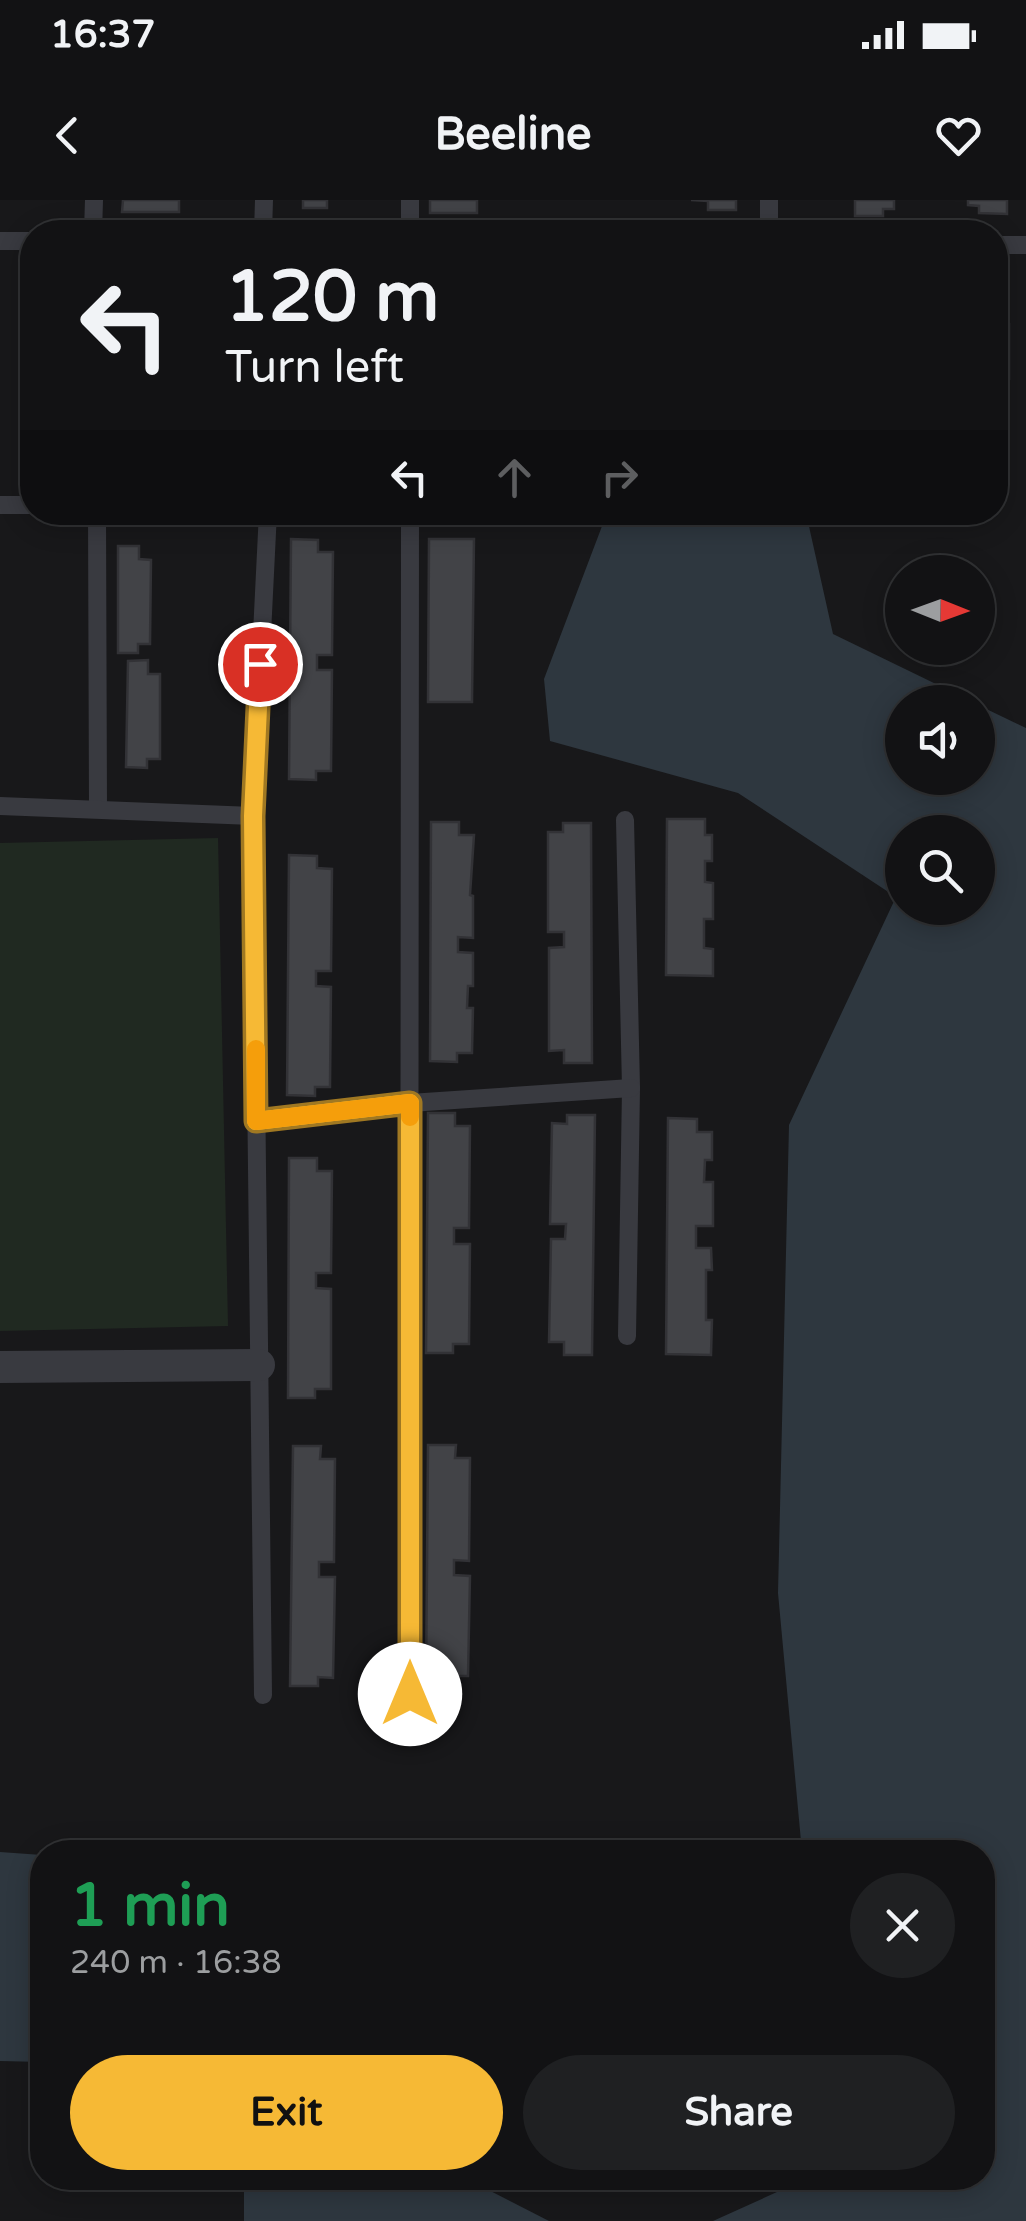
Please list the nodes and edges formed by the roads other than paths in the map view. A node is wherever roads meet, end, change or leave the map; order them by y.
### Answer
1 (98, 525) edge
2 (267, 525) edge
3 (410, 525) edge
4 (0, 806) edge
5 (98, 809) junction
6 (253, 816) junction
7 (625, 820) dead end
8 (631, 1088) junction
9 (410, 1103) junction
10 (256, 1121) junction
11 (628, 1336) dead end
12 (259, 1365) junction
13 (0, 1367) edge
14 (410, 1694) dead end
15 (262, 1695) dead end

1 - 5 lane
2 - 6 lane
3 - 9 lane
4 - 5 lane
5 - 6 lane
6 - 10 lane
7 - 8 lane
8 - 9 lane
8 - 11 lane
9 - 10 lane
9 - 14 lane
10 - 12 lane
12 - 13 street
12 - 15 lane

